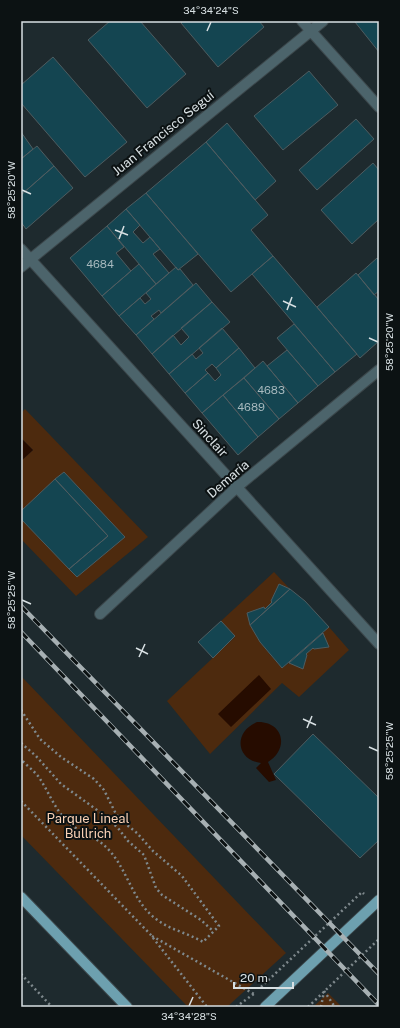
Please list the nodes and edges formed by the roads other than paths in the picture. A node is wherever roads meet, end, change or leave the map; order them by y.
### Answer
1 (302, 21) edge
2 (323, 21) edge
3 (310, 30) junction
4 (379, 107) edge
5 (21, 249) edge
6 (30, 259) junction
7 (21, 267) edge
8 (379, 370) edge
9 (237, 487) junction
10 (100, 614) dead end
11 (379, 644) edge
12 (21, 897) edge
13 (379, 900) edge
14 (127, 1007) edge
15 (265, 1007) edge

1 - 3 street
2 - 3 street, Juan Francisco Seguí
3 - 4 street
3 - 6 street, Juan Francisco Seguí
5 - 6 street, Sinclair
6 - 7 street, Juan Francisco Seguí
6 - 9 street, Sinclair
8 - 9 street, Demaría
9 - 10 street, Demaría
9 - 11 street, Sinclair
12 - 14 main road
13 - 15 main road

